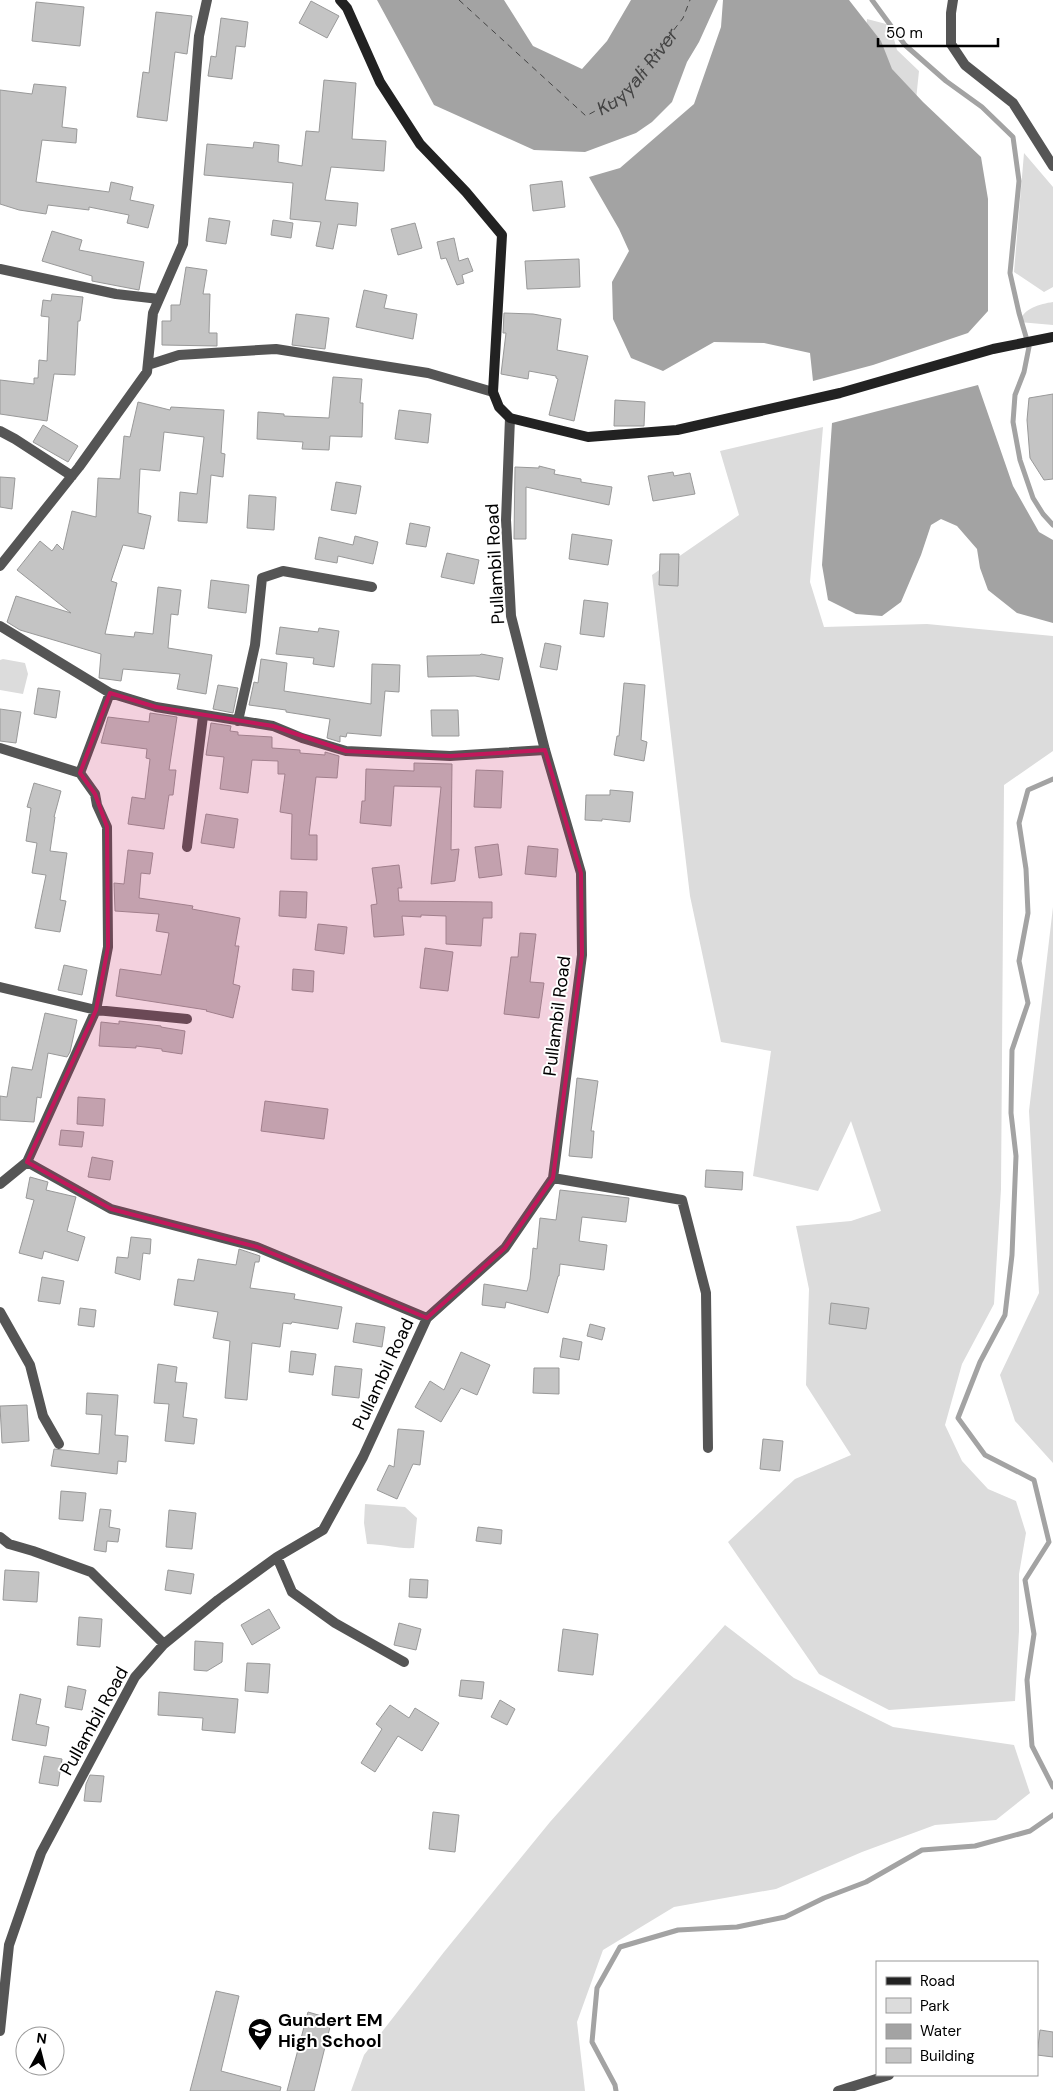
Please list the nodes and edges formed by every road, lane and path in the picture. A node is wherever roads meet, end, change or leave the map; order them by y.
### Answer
1 (207, 0) edge
2 (340, 0) edge
3 (953, 0) edge
4 (1053, 166) edge
5 (0, 269) edge
6 (159, 299) junction
7 (1053, 338) edge
8 (148, 365) junction
9 (493, 392) junction
10 (510, 418) junction
11 (0, 432) edge
12 (72, 476) junction
13 (0, 566) edge
14 (372, 587) dead end
15 (0, 626) edge
16 (110, 693) junction
17 (203, 716) junction
18 (238, 721) junction
19 (0, 748) edge
20 (545, 750) junction
21 (80, 773) junction
22 (187, 847) dead end
23 (0, 987) edge
24 (96, 1010) junction
25 (187, 1019) dead end
26 (27, 1162) junction
27 (553, 1178) junction
28 (0, 1184) edge
29 (0, 1312) edge
30 (427, 1318) junction
31 (59, 1444) dead end
32 (708, 1448) dead end
33 (0, 1537) edge
34 (277, 1557) junction
35 (164, 1644) junction
36 (404, 1662) dead end
37 (5, 1944) edge
38 (0, 2032) edge
39 (886, 2076) edge
40 (838, 2091) edge

1 - 6 street
2 - 9 street
3 - 4 street
5 - 6 street
6 - 8 street
7 - 10 street
8 - 9 street
8 - 12 street
9 - 10 street
10 - 20 street, Pullambil Road
11 - 12 street
12 - 13 street
14 - 18 street
15 - 16 street
16 - 17 street
16 - 21 street
17 - 18 street
17 - 22 street
18 - 20 street
19 - 21 street
20 - 27 street, Pullambil Road
21 - 24 street
23 - 24 street
24 - 25 street
24 - 26 street
26 - 28 street
26 - 30 street
27 - 30 street, Pullambil Road
27 - 32 street
29 - 31 street
30 - 34 street, Pullambil Road
33 - 35 street
34 - 35 street, Pullambil Road
34 - 36 street
35 - 37 street, Pullambil Road
37 - 38 street, Pullambil Road
39 - 40 street

